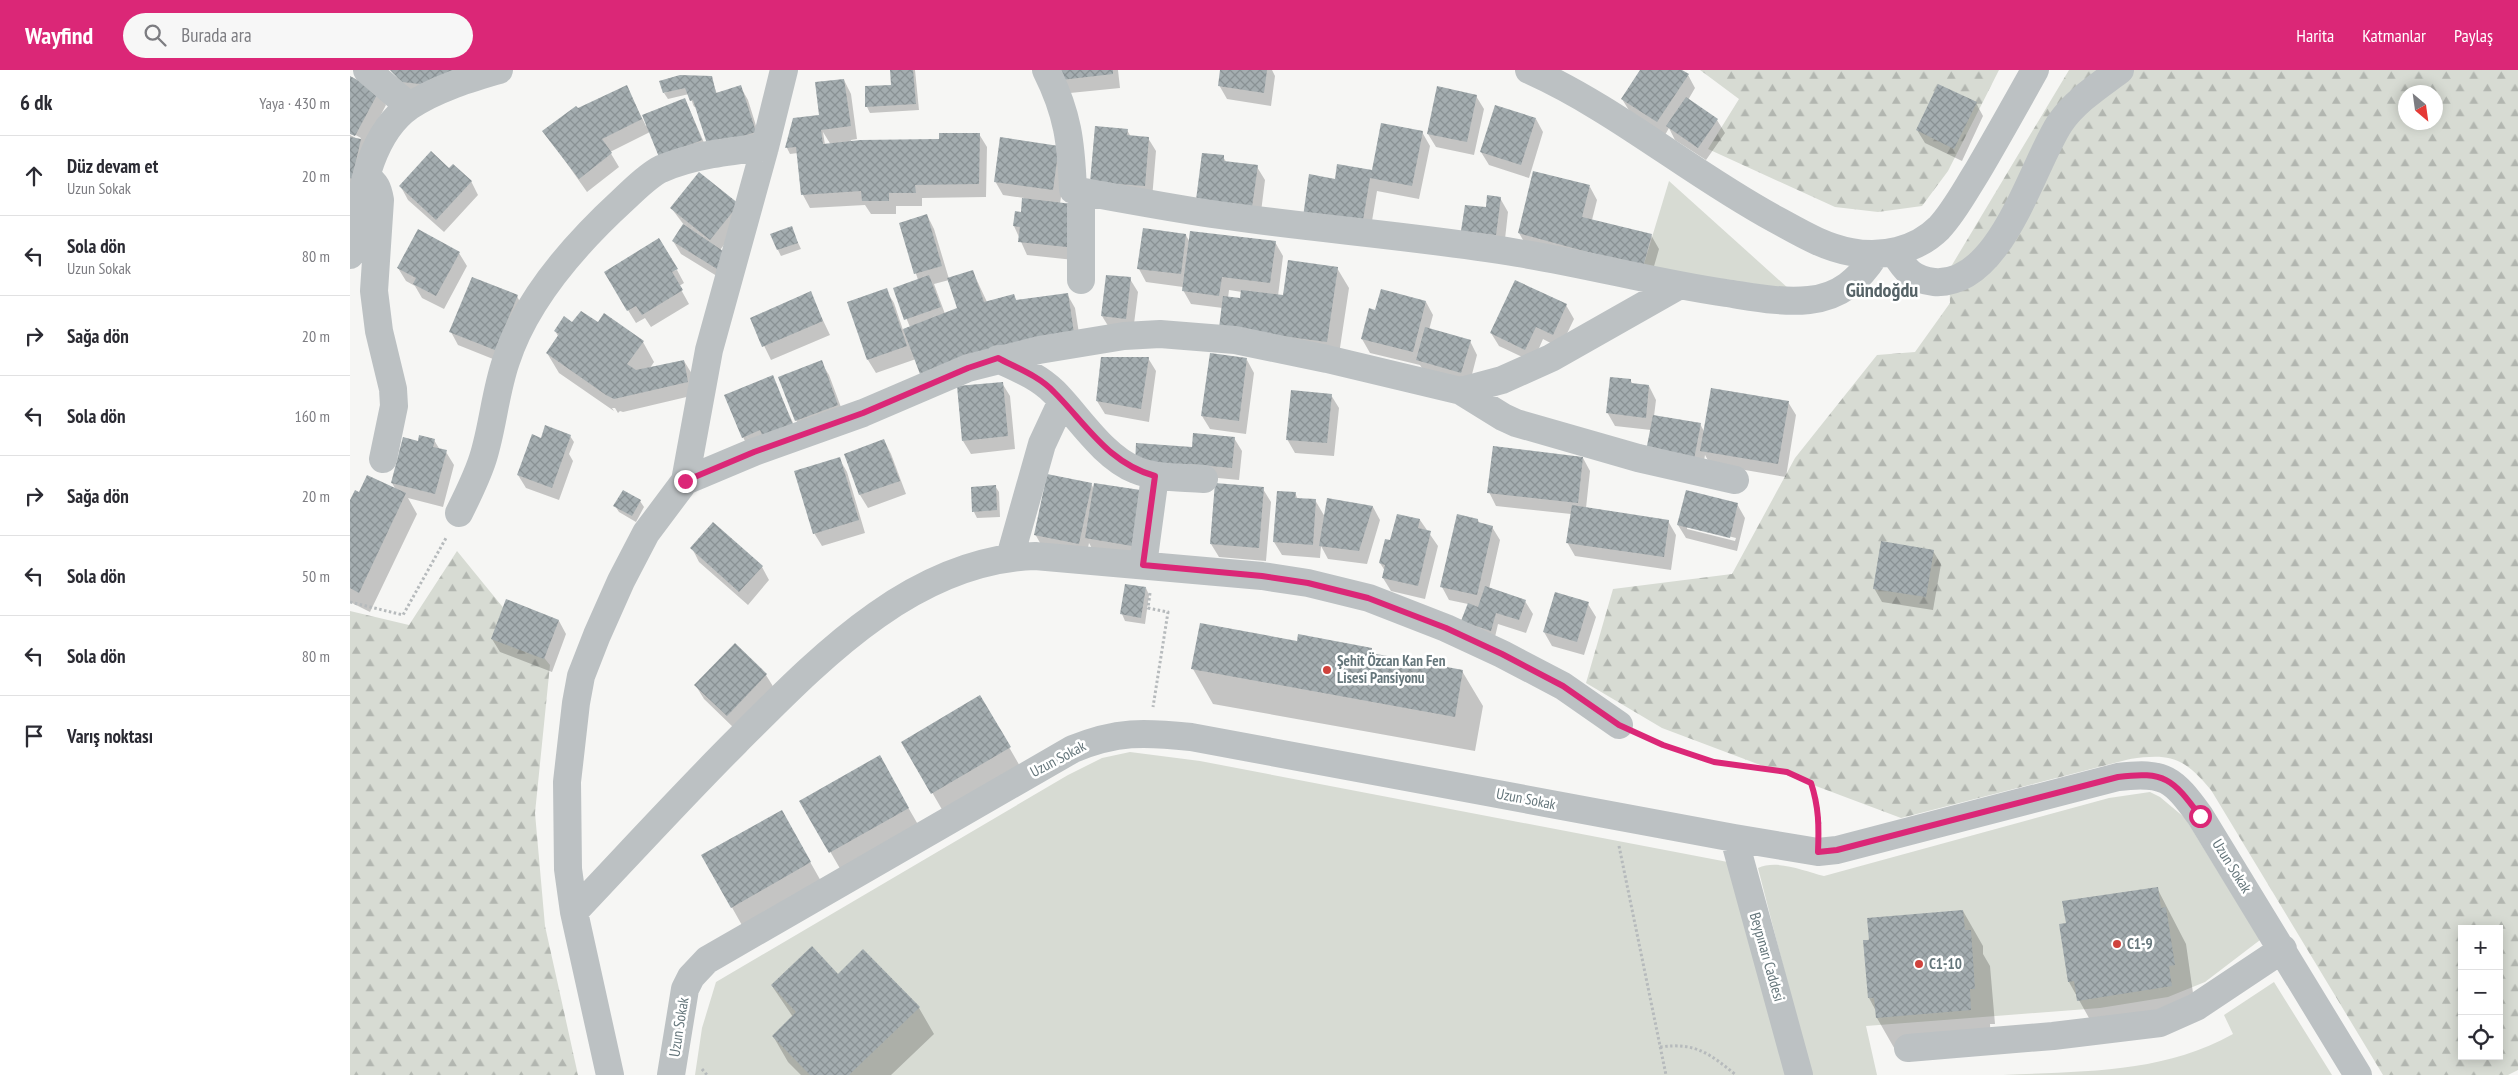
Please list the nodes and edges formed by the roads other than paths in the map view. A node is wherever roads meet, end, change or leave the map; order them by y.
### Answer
1 (367, 70) edge
2 (499, 70) edge
3 (784, 70) edge
4 (1046, 70) edge
5 (1529, 70) edge
6 (2035, 70) edge
7 (2120, 70) edge
8 (409, 106) junction
9 (765, 147) junction
10 (366, 177) junction
11 (1081, 192) junction
12 (1884, 254) junction
13 (350, 255) edge
14 (1081, 280) dead end
15 (1678, 286) junction
16 (998, 358) junction
17 (1461, 391) junction
18 (1062, 401) junction
19 (383, 459) dead end
20 (1155, 476) junction
21 (1204, 478) dead end
22 (1735, 480) dead end
23 (685, 481) junction
24 (459, 513) road end
25 (1010, 557) junction
26 (1143, 565) junction
27 (1619, 725) road end
28 (1734, 838) junction
29 (574, 912) junction
30 (2283, 949) junction
31 (1908, 1048) dead end
32 (610, 1075) edge
33 (671, 1075) edge
34 (1799, 1075) edge
35 (2358, 1075) edge

1 - 8 street
2 - 8 street
3 - 9 street
4 - 11 street
5 - 12 street
6 - 12 street
7 - 12 street
8 - 10 street
9 - 23 street
9 - 24 street
10 - 13 street
10 - 19 street
11 - 14 street
11 - 15 street
12 - 15 street
15 - 17 street
16 - 17 street
16 - 18 street
16 - 23 street
17 - 22 street
18 - 20 street
18 - 25 street
20 - 21 street
20 - 26 street
23 - 29 street
25 - 26 street
25 - 29 street
26 - 27 street
28 - 30 street, Uzun Sokak
28 - 33 street, Uzun Sokak
28 - 34 street, Beypınarı Caddesi
29 - 32 street
30 - 31 street
30 - 35 street, Uzun Sokak

